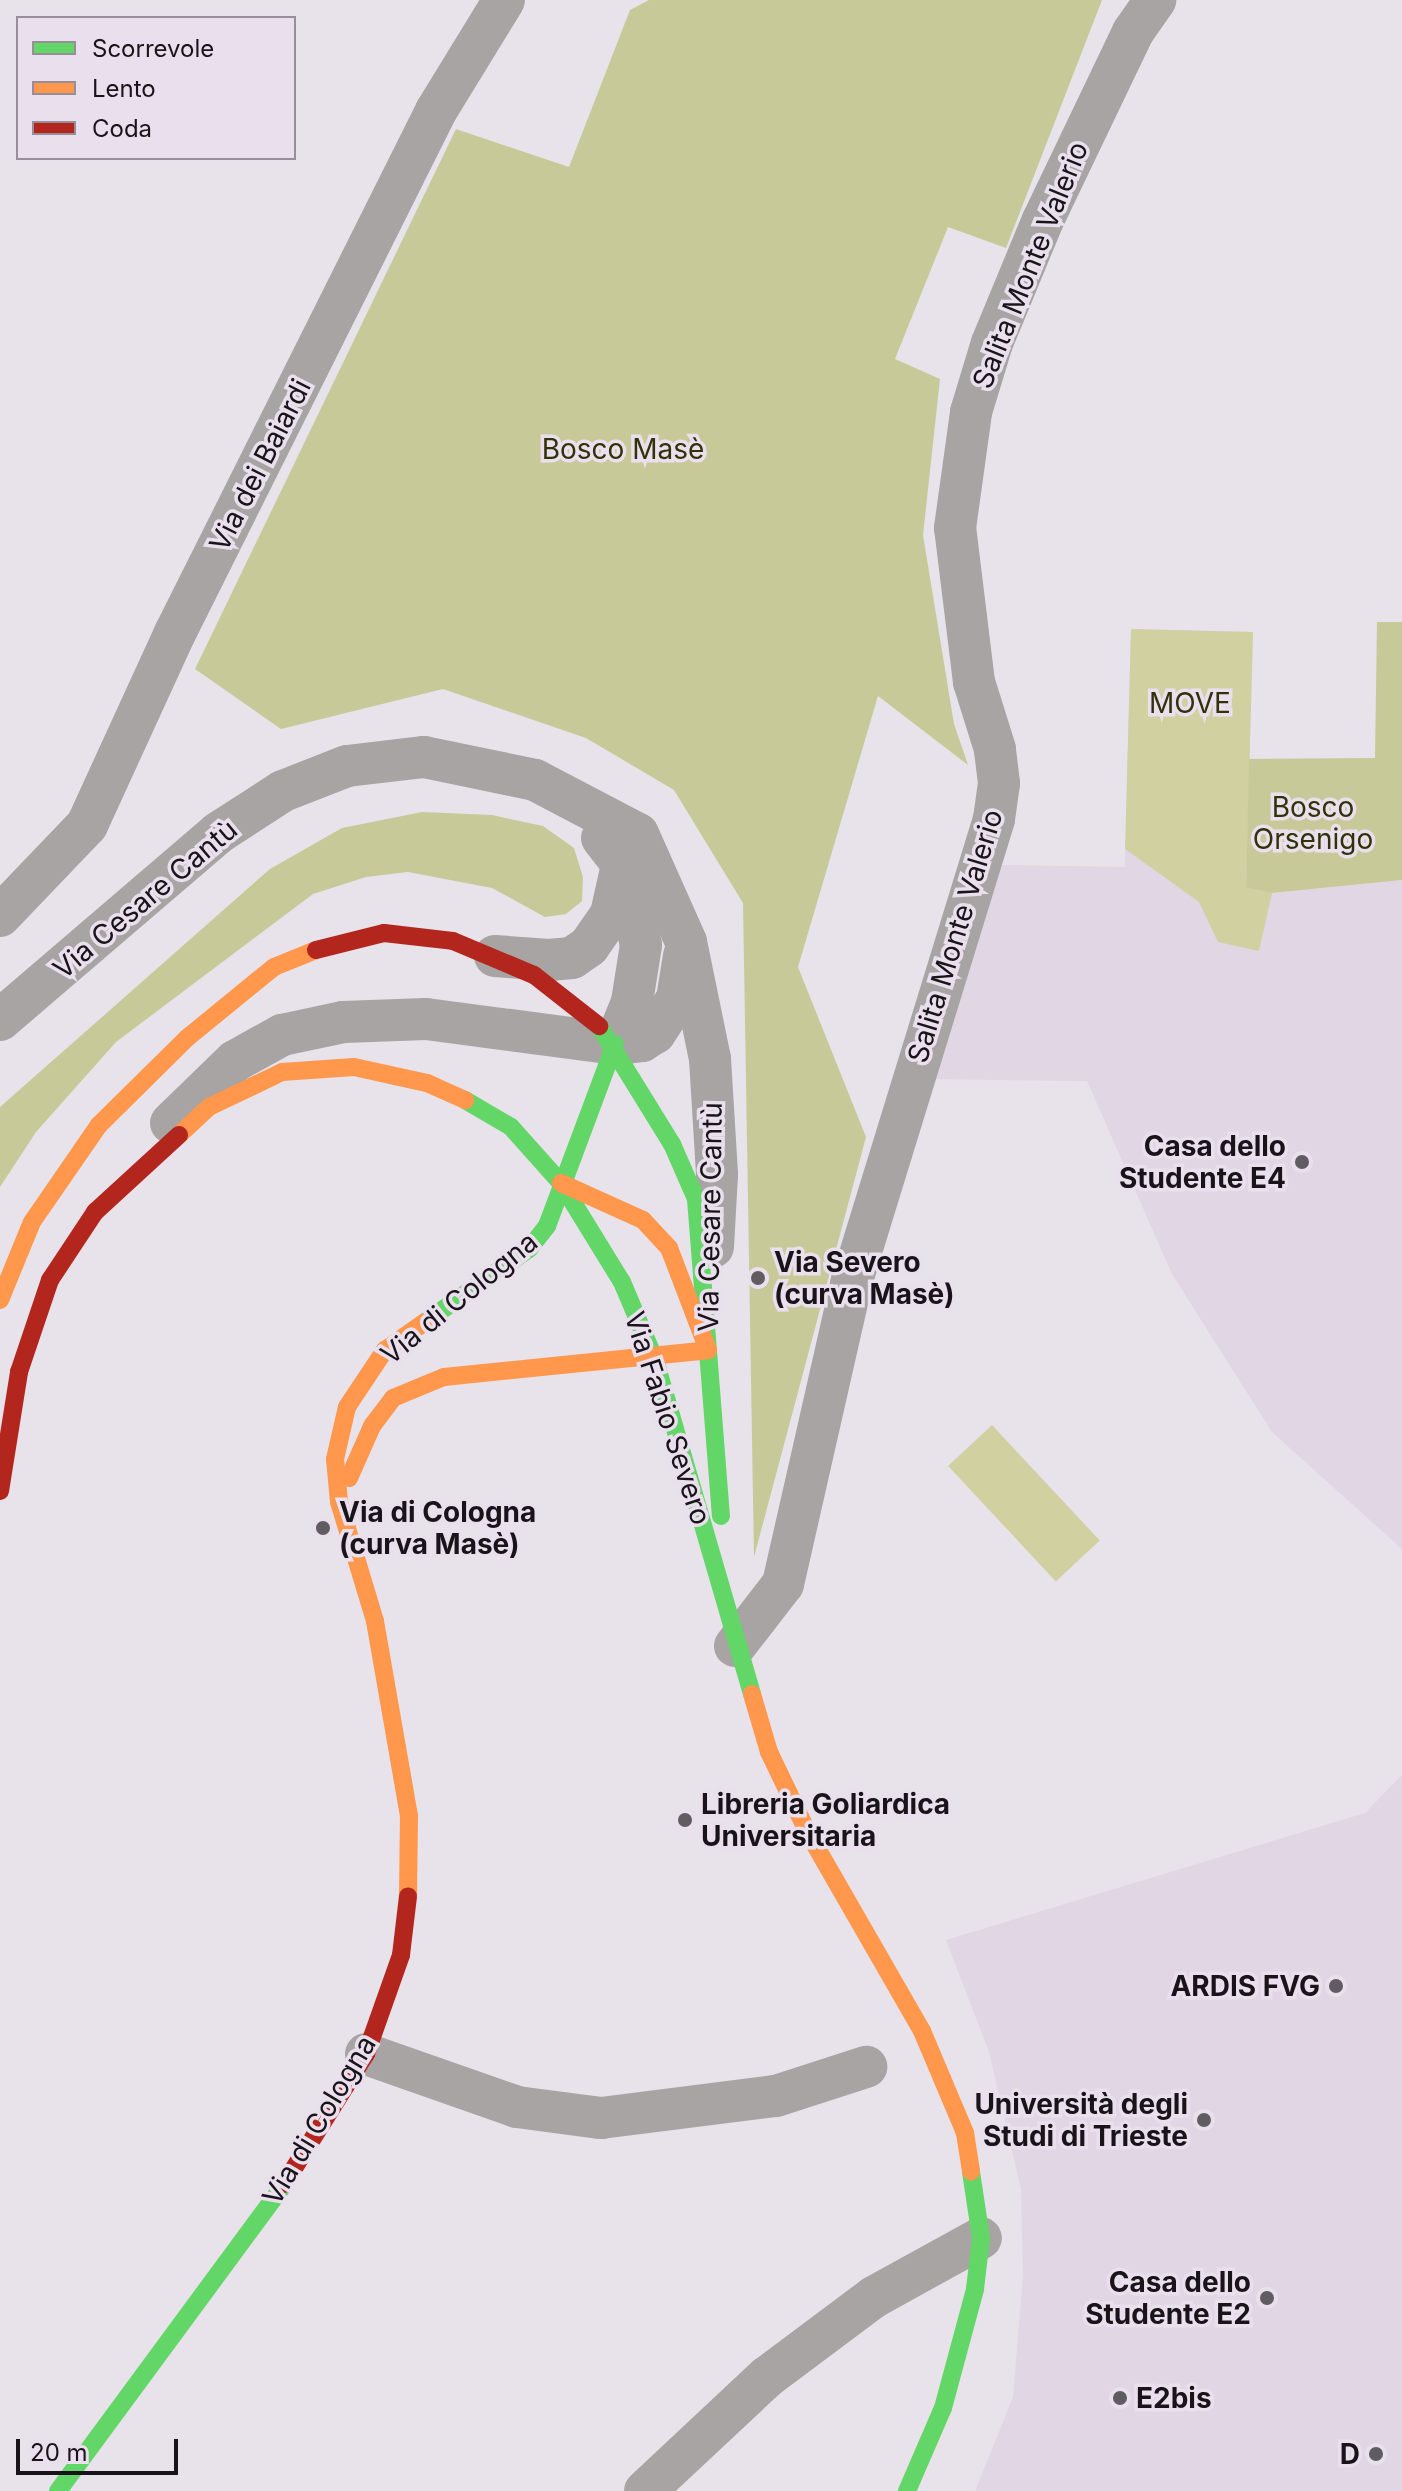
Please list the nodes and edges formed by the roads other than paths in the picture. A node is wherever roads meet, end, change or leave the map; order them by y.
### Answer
1 (504, 0) edge
2 (1155, 0) edge
3 (572, 799) junction
4 (622, 864) junction
5 (0, 916) edge
6 (686, 942) junction
7 (495, 956) junction
8 (0, 1020) edge
9 (615, 1044) junction
10 (561, 1183) junction
11 (95, 1212) junction
12 (0, 1300) edge
13 (708, 1350) junction
14 (655, 1360) junction
15 (0, 1491) edge
16 (339, 1502) junction
17 (735, 1646) junction
18 (366, 2054) junction
19 (866, 2067) dead end
20 (981, 2238) junction
21 (58, 2491) edge
22 (645, 2491) edge
23 (907, 2491) edge

1 - 5 street, Via dei Baiardi
2 - 17 street, Salita Monte Valerio
3 - 4 street, Via Cesare Cantù
3 - 6 street, Via Cesare Cantù
3 - 8 street, Via Cesare Cantù
4 - 7 street
4 - 9 street, Via Cesare Cantù
6 - 9 street
6 - 13 street, Via Cesare Cantù
7 - 9 main road, Via Fabio Severo
7 - 12 main road, Via Fabio Severo
9 - 10 main road, Via di Cologna
9 - 11 street, Via Fabio Severo
9 - 13 main road, Via Fabio Severo
10 - 11 main road, Via Fabio Severo
10 - 13 main road
10 - 14 main road, Via Fabio Severo
10 - 16 main road, Via di Cologna
11 - 15 main road, Via Fabio Severo
13 - 14 main road, Via di Cologna
13 - 17 main road, Via Fabio Severo
14 - 16 main road, Via di Cologna
14 - 17 main road, Via Fabio Severo
16 - 18 main road, Via di Cologna
17 - 20 main road, Via Fabio Severo
18 - 19 street
18 - 21 main road, Via di Cologna
20 - 22 street
20 - 23 main road, Via Fabio Severo

